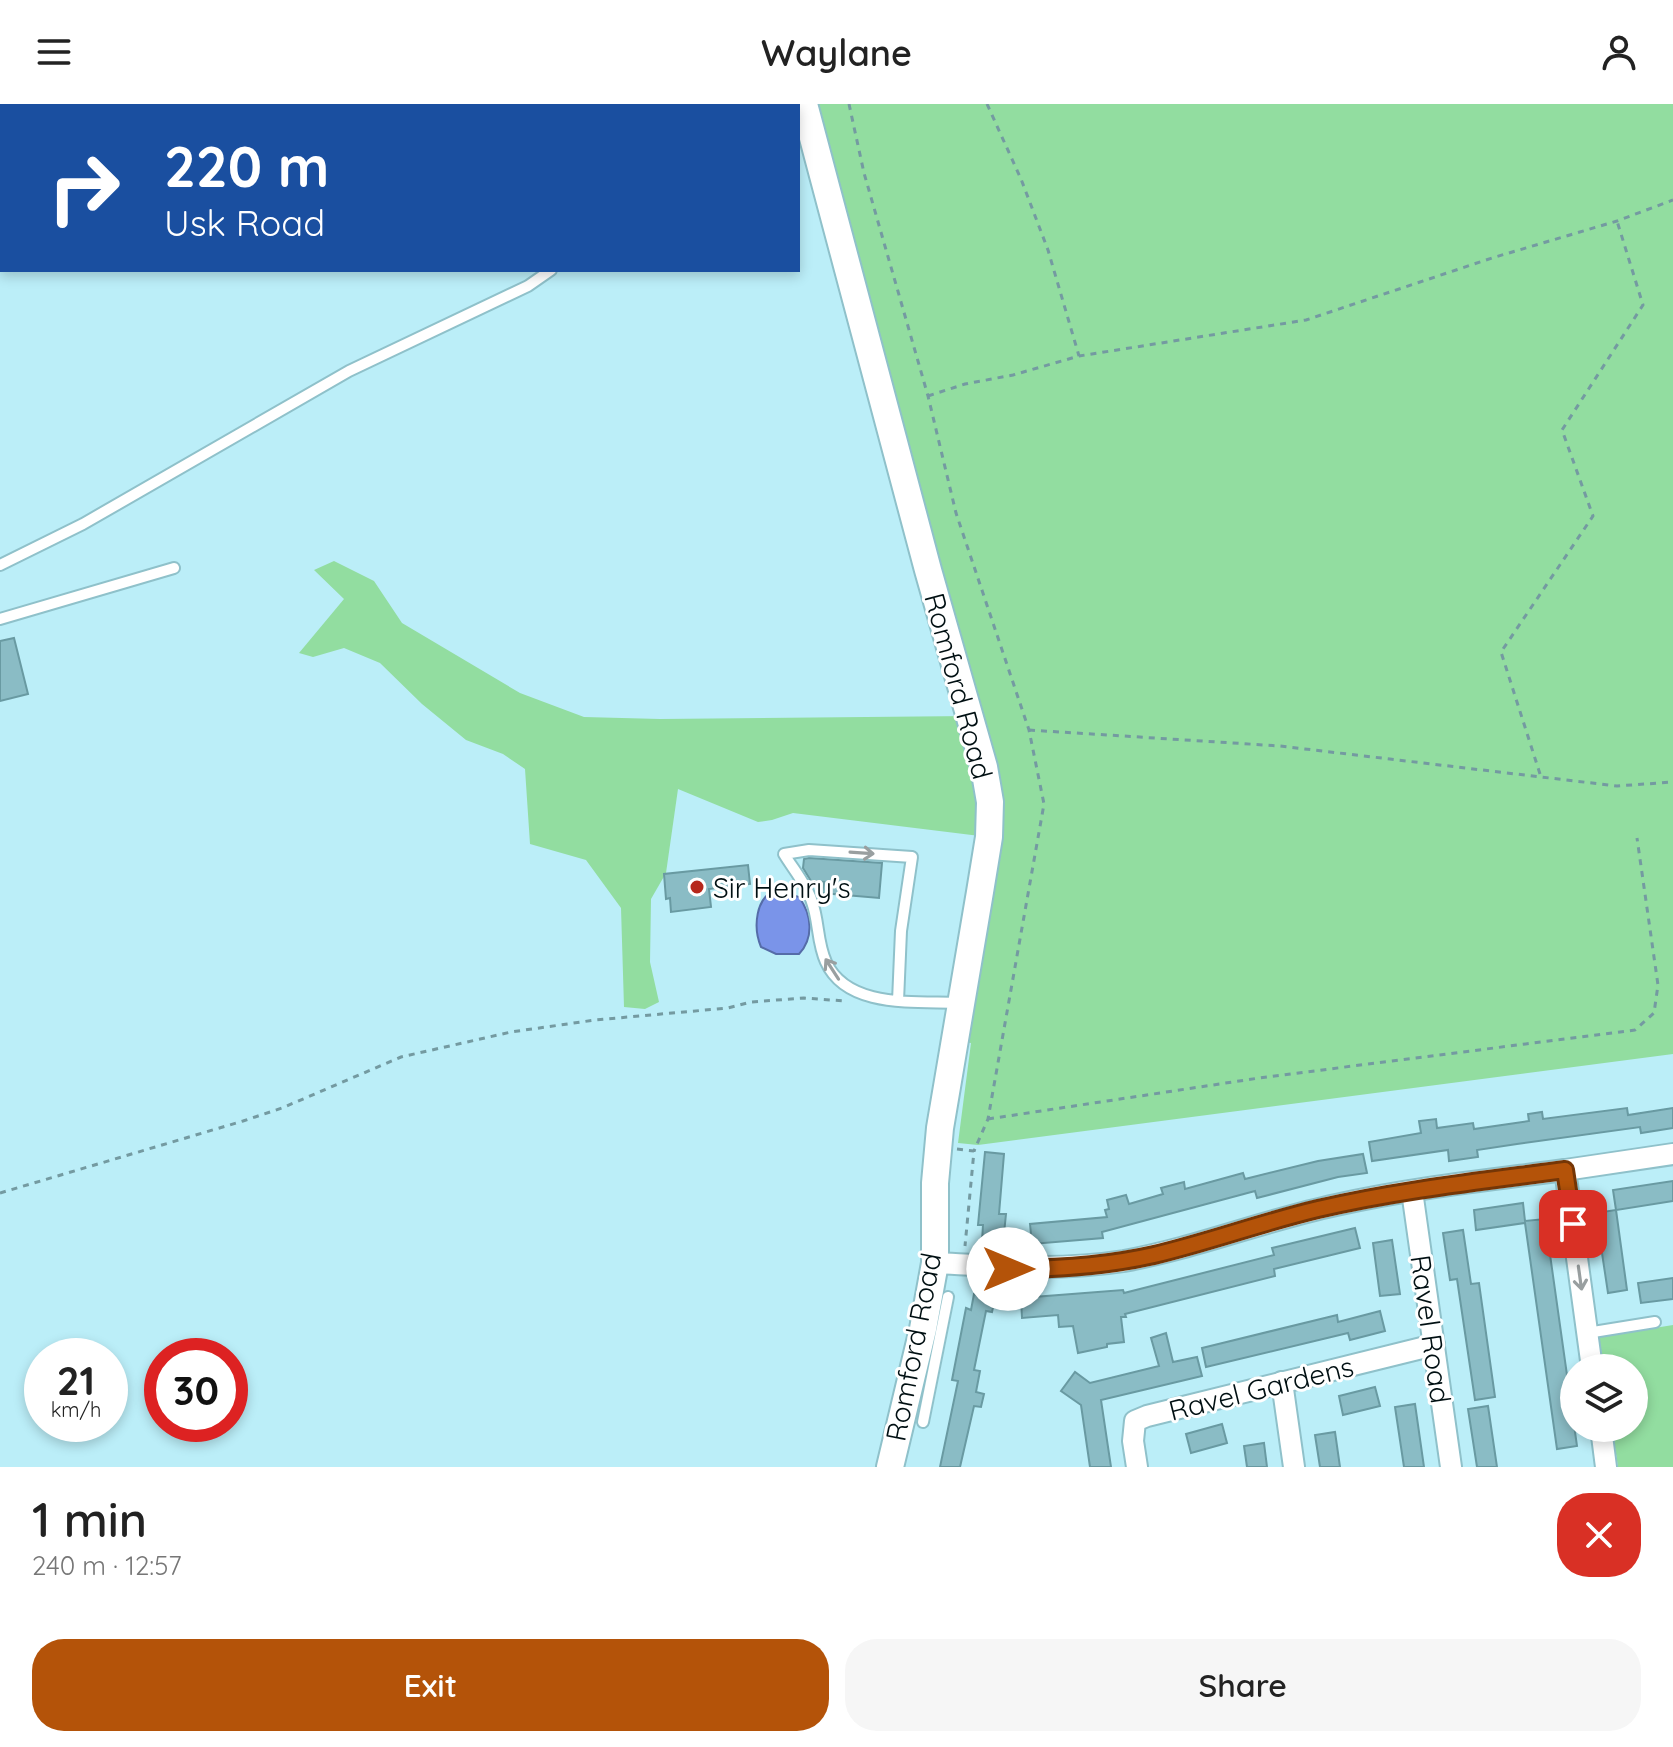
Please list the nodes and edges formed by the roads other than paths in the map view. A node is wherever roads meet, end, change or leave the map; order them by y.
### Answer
1 (804, 104) edge
2 (548, 272) edge
3 (0, 565) edge
4 (174, 568) dead end
5 (0, 619) edge
6 (898, 1001) junction
7 (960, 1003) junction
8 (1673, 1154) edge
9 (1565, 1170) junction
10 (1412, 1191) junction
11 (935, 1263) junction
12 (948, 1297) dead end
13 (1655, 1322) dead end
14 (932, 1331) junction
15 (1587, 1333) junction
16 (1434, 1345) junction
17 (1590, 1354) edge
18 (921, 1382) junction
19 (1282, 1382) junction
20 (923, 1422) dead end
21 (1603, 1442) edge
22 (890, 1467) edge
23 (1137, 1467) edge
24 (1294, 1467) edge
25 (1451, 1467) edge
26 (1606, 1467) edge

1 - 7 street, Romford Road
2 - 3 lane
4 - 5 lane
6 -> 6 lane
6 - 7 lane
7 - 11 street, Romford Road
8 - 9 street
9 - 10 street
9 -> 15 street
10 - 11 street
10 - 16 street, Ravel Road
11 - 14 street, Romford Road
12 - 14 lane
13 - 15 lane
14 - 18 street, Romford Road
15 - 17 street
16 - 19 street, Ravel Gardens
16 - 25 street, Ravel Road
18 - 20 lane
18 - 22 street, Romford Road
19 - 23 street, Ravel Gardens
19 - 24 street
21 - 26 street

